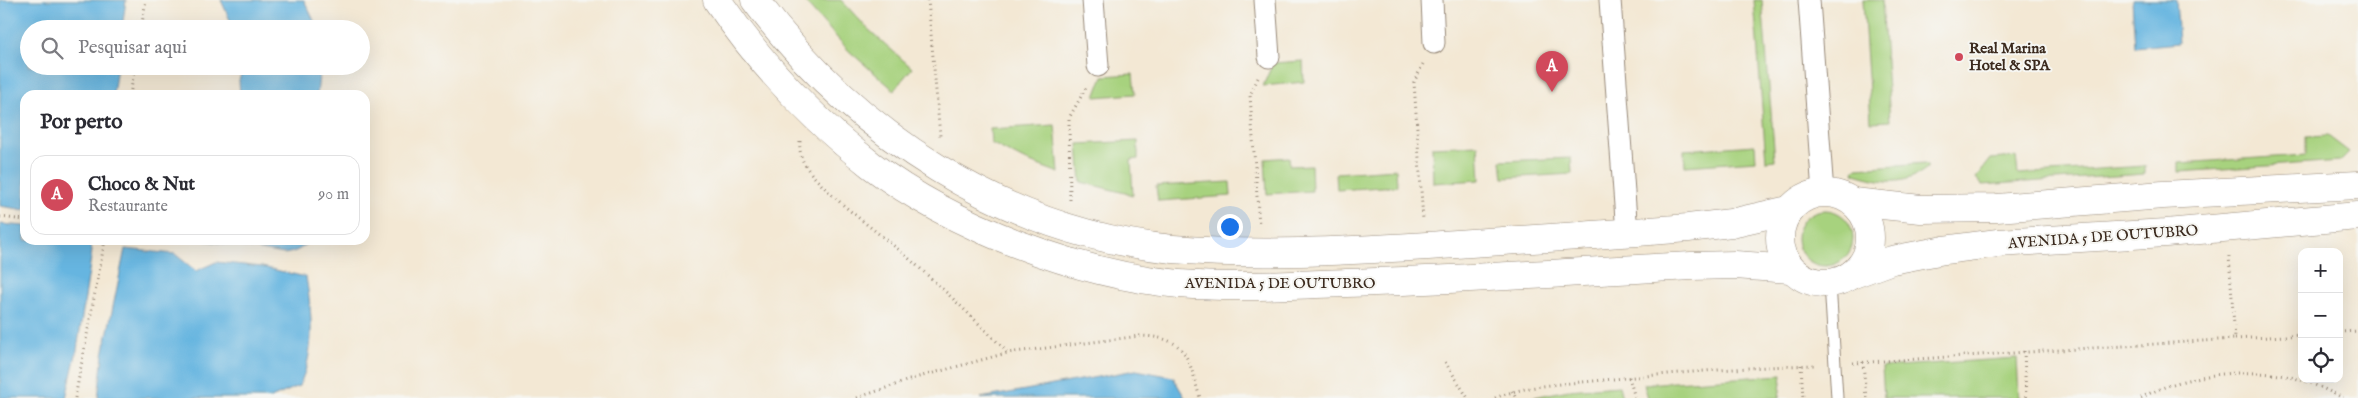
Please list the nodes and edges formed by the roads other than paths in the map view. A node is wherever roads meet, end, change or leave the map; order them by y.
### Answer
1 (718, 0) edge
2 (755, 0) edge
3 (1093, 0) edge
4 (1265, 0) edge
5 (1432, 0) edge
6 (1610, 0) edge
7 (1809, 0) edge
8 (1434, 43) road end
9 (1269, 57) road end
10 (1098, 66) road end
11 (2358, 185) edge
12 (1823, 193) junction
13 (1853, 202) junction
14 (1789, 210) junction
15 (2358, 216) edge
16 (1627, 233) junction
17 (1791, 269) junction
18 (1840, 279) junction
19 (1838, 398) edge

1 - 17 main road, AVENIDA 5 DE OUTUBRO
2 - 16 main road, AVENIDA 5 DE OUTUBRO
3 - 10 street
4 - 9 street
5 - 8 street
6 - 16 street
7 - 12 street
11 - 13 main road
12 - 13 main road
12 - 14 main road
13 - 18 main road
14 - 16 main road, AVENIDA 5 DE OUTUBRO
14 - 17 main road
15 - 18 main road, AVENIDA 5 DE OUTUBRO
17 - 18 main road
18 - 19 lane

